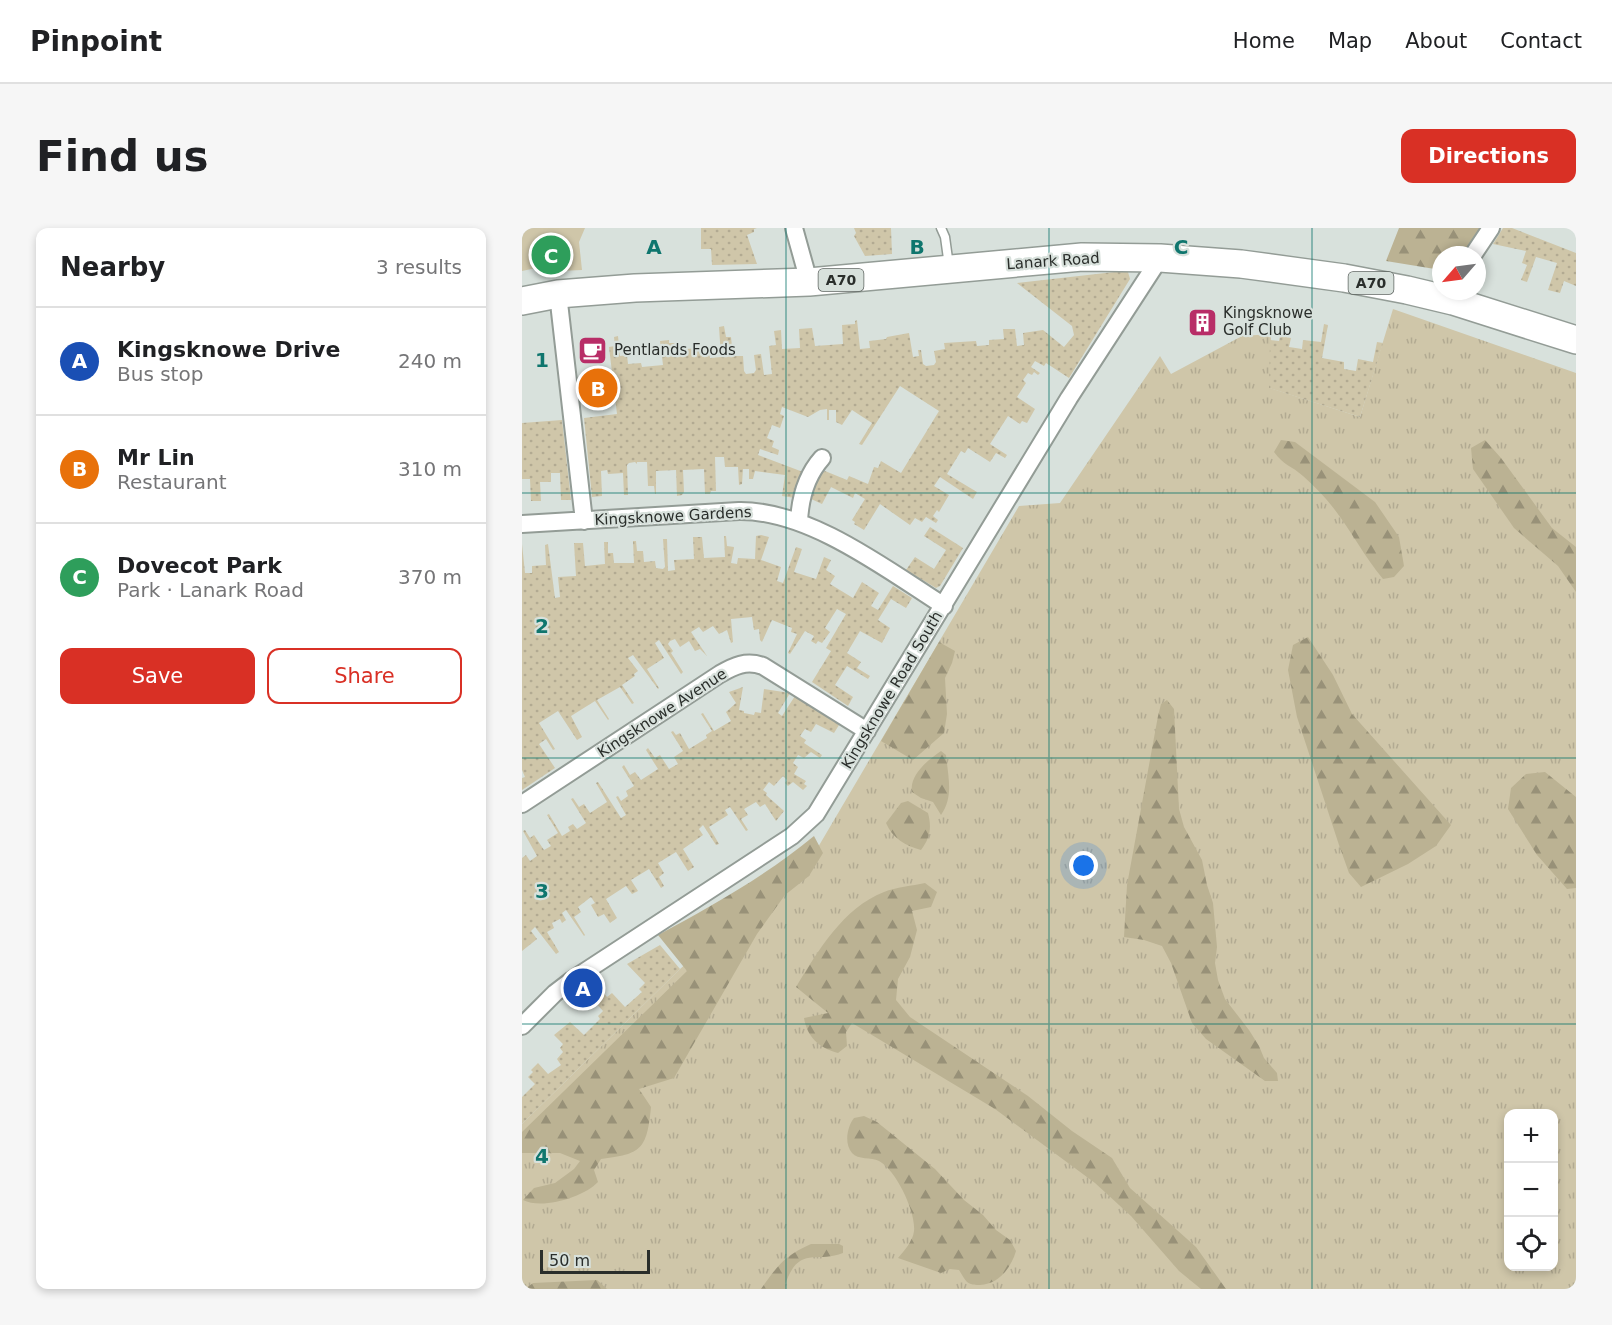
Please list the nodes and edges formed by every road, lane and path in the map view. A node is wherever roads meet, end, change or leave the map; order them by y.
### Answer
1 (794, 228) edge
2 (941, 228) edge
3 (1491, 228) edge
4 (1479, 246) edge
5 (1160, 258) junction
6 (949, 270) junction
7 (809, 282) junction
8 (1432, 292) edge
9 (558, 294) junction
10 (1466, 300) edge
11 (522, 301) edge
12 (1576, 340) edge
13 (822, 458) dead end
14 (584, 521) junction
15 (799, 522) junction
16 (522, 524) edge
17 (944, 606) junction
18 (867, 731) junction
19 (522, 804) edge
20 (522, 1026) edge

1 - 7 street
2 - 6 lane
3 - 4 street
5 - 6 main road, Lanark Road / A70
5 - 8 main road, Lanark Road / A70
5 - 17 street, Kingsknowe Road South
6 - 7 main road, Lanark Road / A70
7 - 9 main road, Lanark Road / A70
9 - 11 main road, Lanark Road / A70
9 - 14 street
10 - 12 main road, Lanark Road / A70
13 - 15 street
14 - 15 street, Kingsknowe Gardens
14 - 16 street, Kingsknowe Gardens
15 - 17 street, Kingsknowe Gardens
17 - 18 street, Kingsknowe Road South
18 - 19 street, Kingsknowe Avenue
18 - 20 street, Kingsknowe Road South

